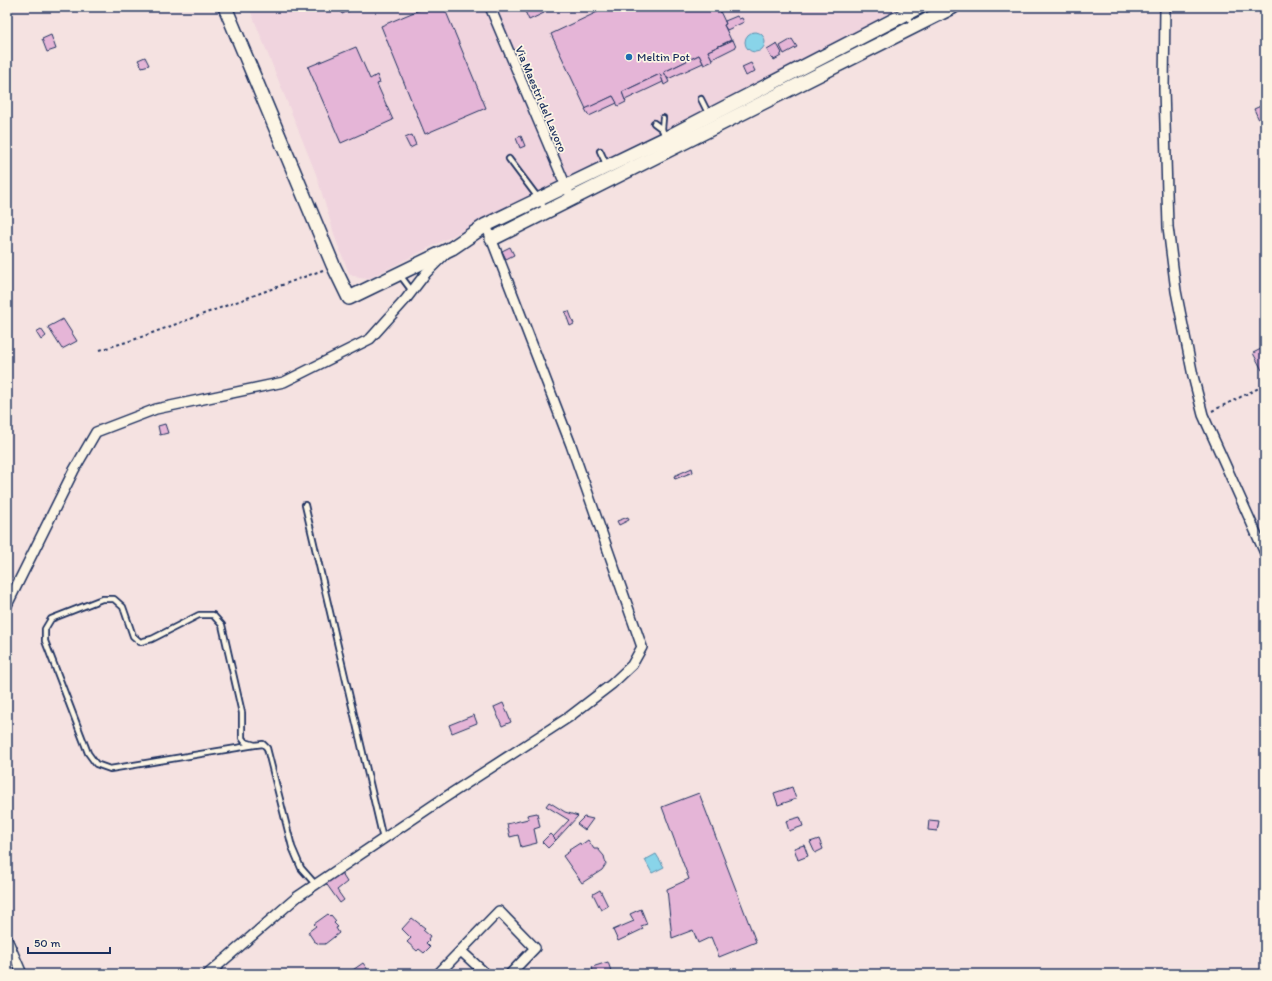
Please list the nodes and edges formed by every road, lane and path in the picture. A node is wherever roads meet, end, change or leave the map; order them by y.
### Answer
1 (225, 7) edge
2 (490, 7) edge
3 (919, 7) edge
4 (953, 7) edge
5 (1164, 7) edge
6 (905, 10) edge
7 (913, 27) junction
8 (701, 99) dead end
9 (709, 115) junction
10 (663, 118) dead end
11 (654, 123) dead end
12 (715, 127) junction
13 (667, 138) junction
14 (600, 151) dead end
15 (509, 159) dead end
16 (611, 172) junction
17 (565, 186) junction
18 (540, 199) junction
19 (572, 199) junction
20 (547, 212) junction
21 (486, 225) junction
22 (492, 239) junction
23 (452, 248) junction
24 (333, 266) junction
25 (399, 274) junction
26 (412, 291) junction
27 (100, 350) dead end
28 (1265, 385) edge
29 (1203, 415) junction
30 (305, 505) dead end
31 (1265, 553) edge
32 (7, 605) edge
33 (255, 745) junction
34 (383, 839) junction
35 (316, 885) junction
36 (7, 939) edge
37 (461, 951) junction
38 (22, 974) edge
39 (208, 974) edge
40 (438, 974) edge
41 (486, 974) edge
42 (510, 974) edge

1 - 24 street
2 - 17 street, Via Maestri del Lavoro
3 - 6 street
4 - 7 street
5 - 29 street
6 - 7 lane
6 - 9 street
7 - 12 street
8 - 9 lane
9 - 12 lane
9 - 13 street
10 - 13 lane
11 - 13 lane
12 - 13 street
13 - 16 street
14 - 16 lane
15 - 18 lane
16 - 17 street
16 - 19 street
17 - 18 street
17 - 19 street, Via Maestri del Lavoro
18 - 20 lane
18 - 21 street
19 - 20 street
20 - 22 street
21 - 22 street
21 - 23 street
22 - 34 street
23 - 25 street
23 - 26 street
24 - 25 street
24 - 27 path
25 - 26 lane
26 - 32 street
28 - 29 path
29 - 31 street
30 - 34 lane
33 - 33 lane
33 - 35 lane
34 - 35 street
35 - 39 street
36 - 38 street
37 - 40 street
37 - 41 street
37 - 42 street

